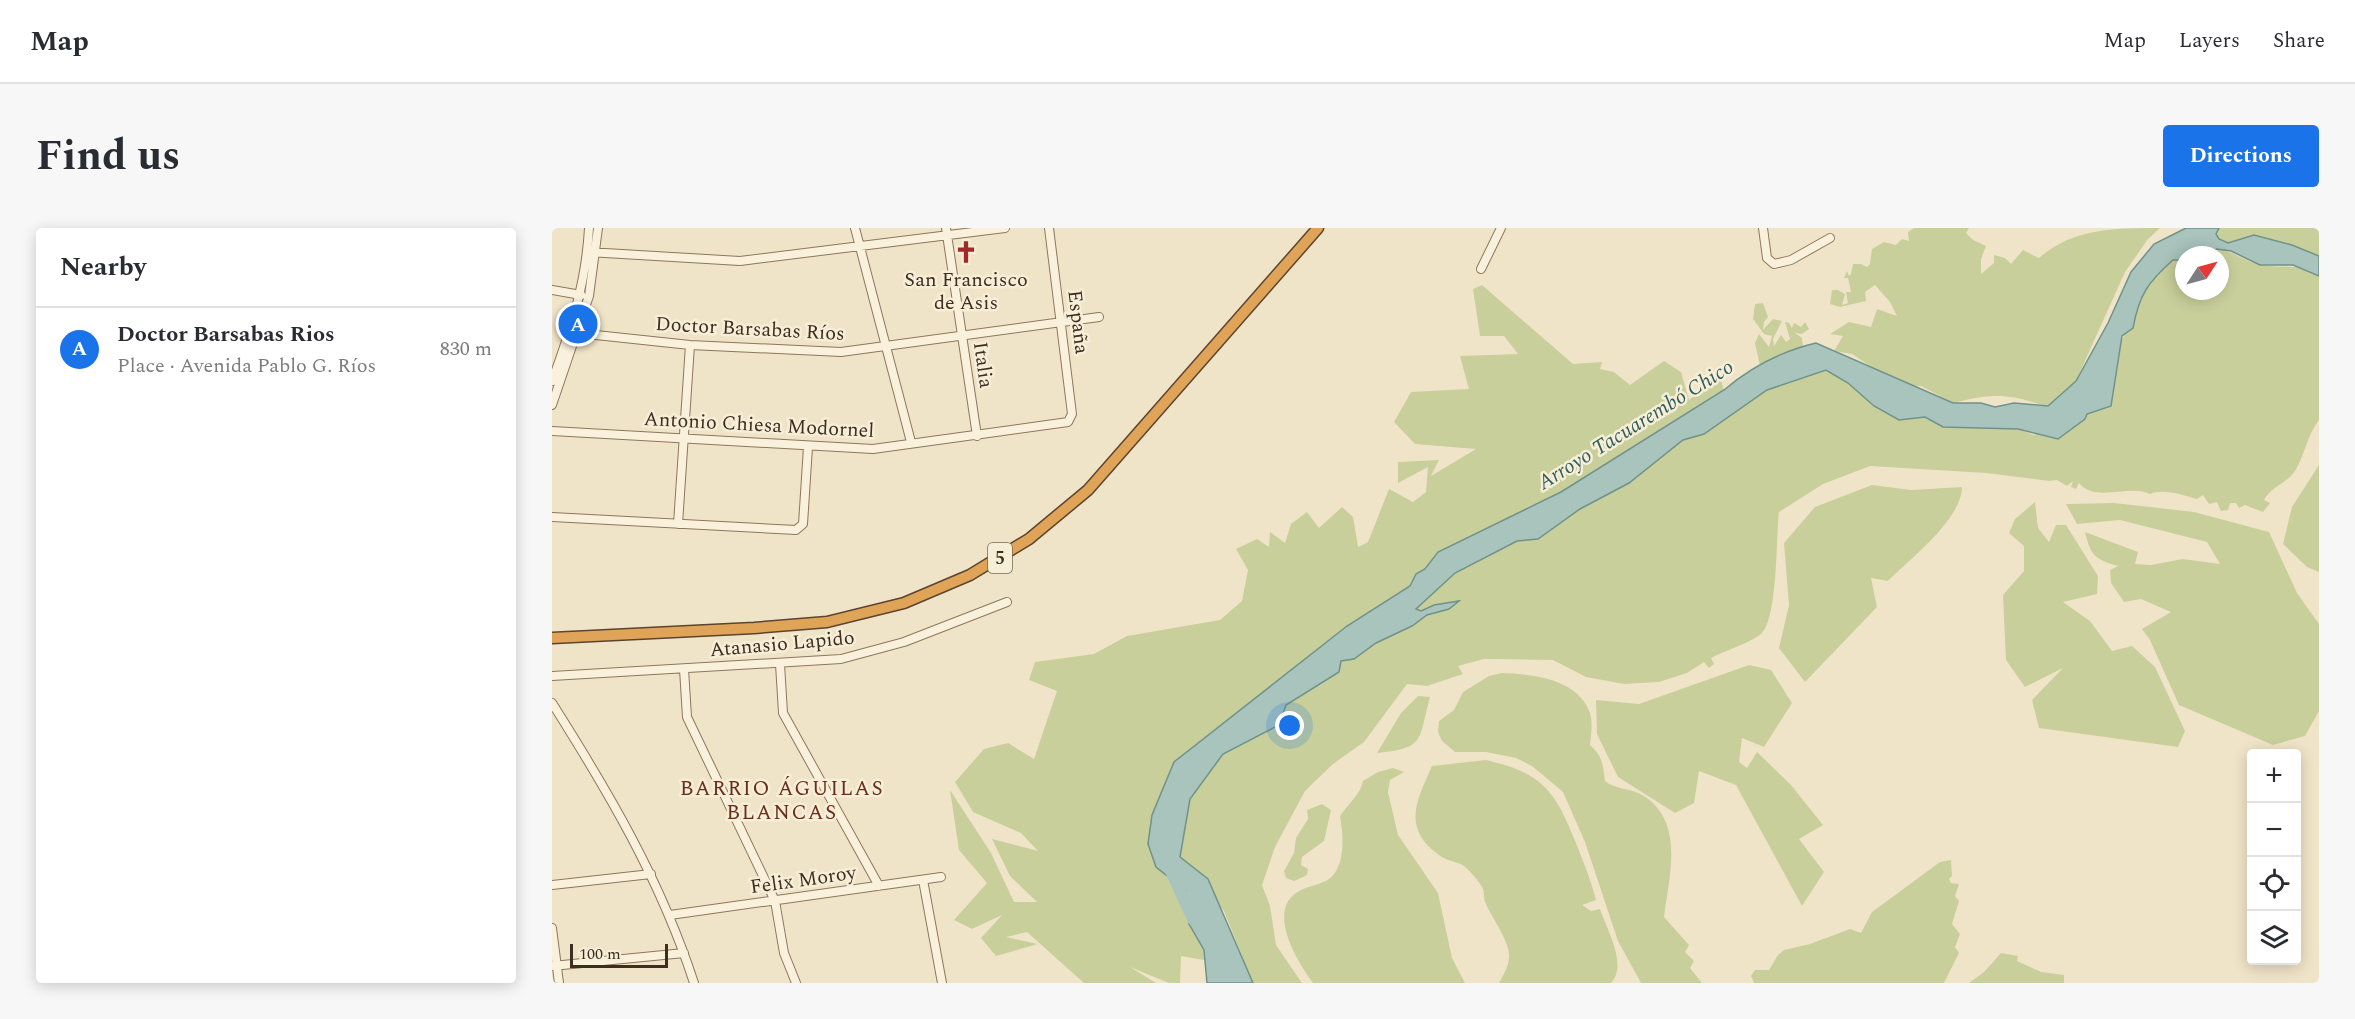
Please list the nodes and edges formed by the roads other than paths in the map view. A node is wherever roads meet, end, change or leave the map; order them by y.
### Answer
1 (589, 228) edge
2 (598, 228) edge
3 (855, 228) edge
4 (1005, 228) edge
5 (1048, 228) edge
6 (1318, 228) edge
7 (1501, 228) edge
8 (1763, 228) edge
9 (946, 232) edge
10 (1830, 238) dead end
11 (860, 248) junction
12 (592, 252) junction
13 (1481, 269) dead end
14 (552, 290) edge
15 (581, 295) junction
16 (1099, 317) dead end
17 (1062, 322) junction
18 (578, 333) junction
19 (962, 335) junction
20 (690, 345) junction
21 (886, 346) junction
22 (552, 381) edge
23 (552, 405) edge
24 (1070, 421) joint
25 (552, 431) edge
26 (976, 435) junction
27 (683, 438) junction
28 (911, 442) junction
29 (808, 447) junction
30 (552, 517) edge
31 (678, 524) junction
32 (1007, 602) dead end
33 (553, 638) edge
34 (780, 664) junction
35 (684, 669) junction
36 (552, 676) edge
37 (552, 703) edge
38 (651, 874) junction
39 (941, 877) dead end
40 (923, 880) junction
41 (552, 885) edge
42 (879, 886) junction
43 (775, 901) junction
44 (670, 915) junction
45 (552, 928) edge
46 (684, 953) junction
47 (554, 966) edge
48 (939, 982) edge
49 (559, 983) edge
50 (694, 983) edge
51 (796, 983) edge

1 - 12 street
2 - 12 street
3 - 11 street
4 - 9 street
5 - 17 street, España
6 - 33 highway, 5
7 - 13 street
8 - 10 street
9 - 11 street
9 - 19 street, Italia
11 - 12 street
11 - 21 street
12 - 15 street
12 - 18 street
14 - 15 street
15 - 22 street
16 - 17 street, Doctor Barsabas Ríos
17 - 19 street, Doctor Barsabas Ríos
17 - 24 street, España
18 - 20 street, Doctor Barsabas Ríos
18 - 23 street
19 - 21 street, Doctor Barsabas Ríos
19 - 26 street, Italia
20 - 21 street, Doctor Barsabas Ríos
20 - 27 street
21 - 28 street
24 - 26 street, Antonio Chiesa Modornel
25 - 27 street, Antonio Chiesa Modornel
26 - 28 street, Antonio Chiesa Modornel
27 - 29 street, Antonio Chiesa Modornel
27 - 31 street
28 - 29 street, Antonio Chiesa Modornel
29 - 31 street
30 - 31 street
32 - 34 street, Atanasio Lapido
34 - 35 street, Atanasio Lapido
34 - 42 street
35 - 36 street, Atanasio Lapido
35 - 43 street
37 - 38 street
38 - 41 street
38 - 44 street
39 - 40 street, Felix Moroy
40 - 42 street, Felix Moroy
40 - 48 street
42 - 43 street, Felix Moroy
43 - 44 street, Felix Moroy
43 - 51 street
44 - 46 street
45 - 47 street
46 - 47 street
46 - 50 street
47 - 49 street

